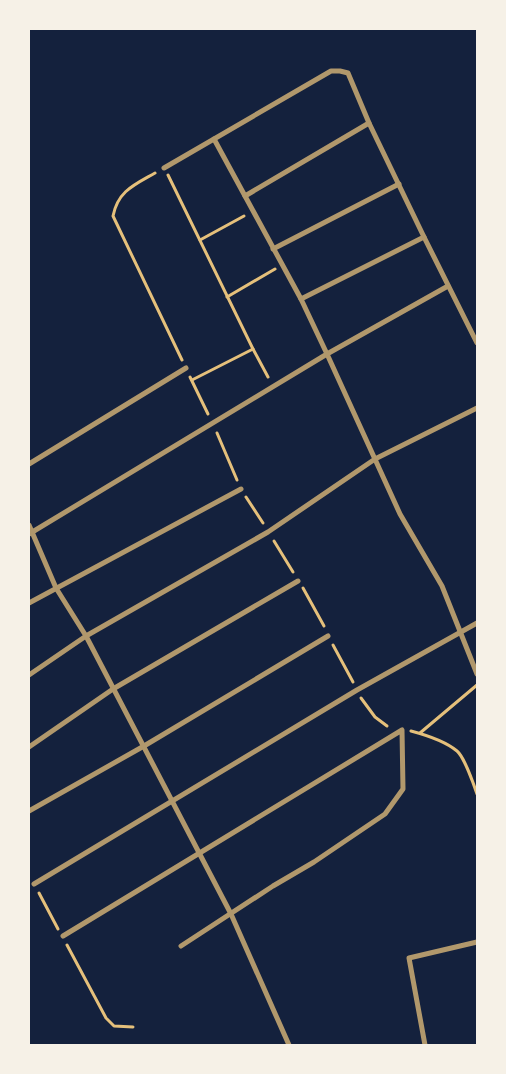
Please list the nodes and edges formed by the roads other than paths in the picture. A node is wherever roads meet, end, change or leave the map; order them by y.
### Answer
1 (369, 123) junction
2 (214, 139) junction
3 (164, 168) road end
4 (399, 184) junction
5 (245, 196) junction
6 (424, 237) junction
7 (273, 249) junction
8 (448, 286) junction
9 (301, 299) junction
10 (477, 343) edge
11 (327, 354) junction
12 (186, 368) road end
13 (477, 408) edge
14 (375, 459) junction
15 (29, 464) edge
16 (241, 489) road end
17 (29, 525) edge
18 (30, 533) edge
19 (298, 581) road end
20 (56, 588) junction
21 (29, 604) edge
22 (477, 623) edge
23 (460, 632) junction
24 (86, 636) junction
25 (328, 636) road end
26 (477, 674) edge
27 (29, 675) edge
28 (114, 689) junction
29 (144, 746) junction
30 (29, 747) edge
31 (172, 800) junction
32 (29, 811) edge
33 (199, 854) junction
34 (34, 884) road end
35 (231, 914) junction
36 (62, 936) road end
37 (477, 942) edge
38 (181, 946) dead end
39 (288, 1045) edge
40 (425, 1045) edge

1 - 2 street
1 - 4 street
1 - 5 street
2 - 3 street
2 - 5 street
4 - 6 street
4 - 7 street
5 - 7 street
6 - 8 street
6 - 9 street
7 - 9 street
8 - 10 street
8 - 11 street
9 - 11 street
11 - 14 street
11 - 18 street
12 - 15 street
13 - 14 street
14 - 23 street
14 - 24 street
16 - 20 street
17 - 18 street
18 - 20 street
19 - 28 street
20 - 21 street
20 - 24 street
22 - 23 street
23 - 26 street
23 - 31 street
24 - 27 street
24 - 28 street
25 - 29 street
28 - 29 street
28 - 30 street
29 - 31 street
29 - 32 street
31 - 33 street
31 - 34 street
33 - 35 street
33 - 35 street
33 - 36 street
35 - 38 street
35 - 39 street
37 - 40 street

